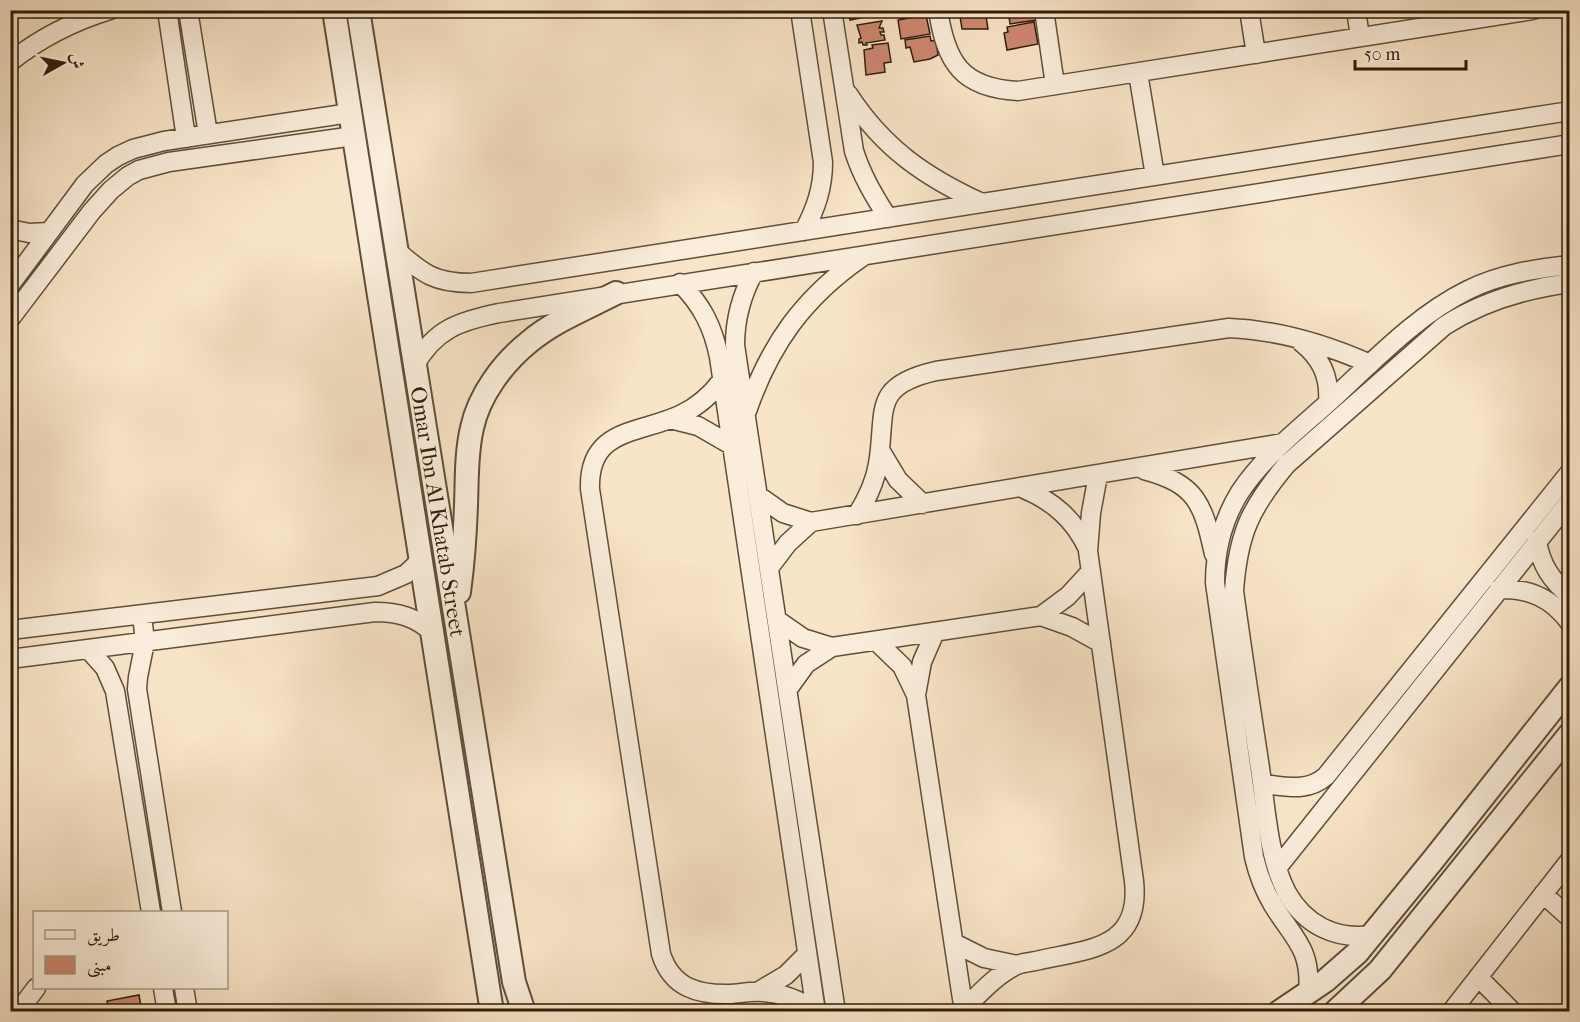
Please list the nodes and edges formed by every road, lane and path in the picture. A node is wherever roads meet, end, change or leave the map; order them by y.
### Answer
1 (110, 10) edge
2 (167, 10) edge
3 (188, 10) edge
4 (334, 10) edge
5 (358, 10) edge
6 (800, 10) edge
7 (832, 10) edge
8 (938, 10) edge
9 (1044, 10) edge
10 (1249, 10) edge
11 (1356, 10) edge
12 (1533, 10) edge
13 (1360, 37) junction
14 (1256, 54) junction
15 (10, 62) edge
16 (1138, 73) junction
17 (1055, 85) junction
18 (844, 87) junction
19 (1569, 111) edge
20 (350, 113) junction
21 (208, 134) junction
22 (354, 136) junction
23 (186, 138) junction
24 (1396, 138) junction
25 (1569, 144) edge
26 (1402, 170) junction
27 (384, 173) junction
28 (1155, 176) junction
29 (360, 177) junction
30 (982, 203) junction
31 (888, 218) junction
32 (392, 221) junction
33 (368, 225) junction
34 (10, 229) edge
35 (804, 231) junction
36 (49, 232) junction
37 (396, 250) junction
38 (867, 253) junction
39 (1569, 265) edge
40 (754, 272) junction
41 (10, 278) edge
42 (680, 283) junction
43 (1569, 283) edge
44 (11, 285) edge
45 (616, 293) junction
46 (10, 319) edge
47 (1400, 336) junction
48 (1297, 339) junction
49 (1414, 351) junction
50 (1370, 364) junction
51 (415, 365) junction
52 (722, 380) junction
53 (1328, 403) junction
54 (746, 413) junction
55 (670, 419) junction
56 (1284, 443) junction
57 (732, 445) junction
58 (880, 450) junction
59 (1139, 468) junction
60 (1569, 472) edge
61 (1098, 475) junction
62 (1022, 488) junction
63 (759, 496) junction
64 (1569, 501) edge
65 (923, 504) junction
66 (857, 515) junction
67 (811, 522) junction
68 (1537, 541) junction
69 (1088, 551) junction
70 (422, 559) junction
71 (1216, 560) junction
72 (769, 568) junction
73 (1091, 571) junction
74 (1499, 589) junction
75 (1557, 593) edge
76 (1228, 612) junction
77 (142, 615) junction
78 (1041, 616) junction
79 (456, 620) junction
80 (777, 620) junction
81 (1569, 623) edge
82 (10, 630) edge
83 (935, 632) junction
84 (433, 633) junction
85 (876, 641) junction
86 (145, 642) junction
87 (1101, 643) junction
88 (832, 647) junction
89 (88, 649) junction
90 (10, 659) edge
91 (1427, 664) junction
92 (1569, 687) edge
93 (788, 689) junction
94 (916, 695) junction
95 (1569, 734) edge
96 (481, 775) junction
97 (455, 778) junction
98 (1262, 784) junction
99 (802, 786) junction
100 (783, 789) junction
101 (155, 809) junction
102 (135, 812) junction
103 (1433, 860) junction
104 (1569, 860) edge
105 (1278, 867) junction
106 (1454, 877) junction
107 (1543, 894) junction
108 (151, 911) edge
109 (172, 911) edge
110 (1569, 918) edge
111 (1371, 935) junction
112 (954, 943) junction
113 (807, 954) junction
114 (1017, 965) junction
115 (1478, 977) junction
116 (34, 989) edge
117 (759, 991) junction
118 (1308, 993) junction
119 (186, 1000) edge
120 (165, 1001) edge
121 (964, 1010) edge
122 (18, 1011) edge
123 (492, 1011) edge
124 (524, 1011) edge
125 (816, 1011) edge
126 (836, 1011) edge
127 (1279, 1011) edge
128 (1335, 1011) edge
129 (1451, 1011) edge
130 (1514, 1011) edge

1 - 15 street
2 - 23 street
3 - 21 street
4 - 20 street, Omar Ibn Al Khatab Street
5 - 27 street, Omar Ibn Al Khatab Street
6 - 35 street
7 - 18 street
8 - 17 street
9 - 17 street
10 - 14 street
11 - 13 street
12 - 13 street
13 - 14 street
14 - 16 street
16 - 17 street
16 - 28 street
18 - 30 street
18 - 31 street
19 - 24 street
20 - 21 street
20 - 22 street, Omar Ibn Al Khatab Street
21 - 23 street
22 - 29 street, Omar Ibn Al Khatab Street
22 - 46 street
23 - 36 street
24 - 26 street
24 - 28 street
25 - 26 street
26 - 38 street
27 - 29 street
27 - 32 street, Omar Ibn Al Khatab Street
28 - 30 street
29 - 33 street, Omar Ibn Al Khatab Street
30 - 31 street
31 - 35 street
32 - 33 street
32 - 37 street, Omar Ibn Al Khatab Street
33 - 70 street, Omar Ibn Al Khatab Street
34 - 36 street
35 - 37 street
36 - 44 street
37 - 51 street, Omar Ibn Al Khatab Street
38 - 40 street
38 - 54 street
39 - 47 street
40 - 42 street
40 - 54 street
41 - 44 street
42 - 45 street
42 - 52 street
43 - 49 street
45 - 51 street
45 - 79 street
47 - 49 street
47 - 50 street
48 - 50 street
48 - 53 street
48 - 58 street
49 - 76 street
50 - 53 street
51 - 79 street, Omar Ibn Al Khatab Street
52 - 55 street
52 - 57 street
53 - 56 street
54 - 63 street
55 - 57 street
55 - 117 street
56 - 59 street
56 - 71 street
57 - 100 street
58 - 65 street
58 - 66 street
59 - 61 street
59 - 71 street
60 - 91 street
61 - 62 street
61 - 69 street
62 - 65 street
62 - 69 street
63 - 67 street
63 - 72 street
64 - 68 street
65 - 66 street
66 - 67 street
67 - 72 street
68 - 74 street
68 - 75 street
69 - 73 street
70 - 77 street
70 - 84 street, Omar Ibn Al Khatab Street
71 - 76 street
72 - 80 street
73 - 78 street
73 - 87 street
74 - 75 street
74 - 91 street
75 - 81 street
76 - 98 street
76 - 118 street
77 - 82 street
77 - 86 street
78 - 83 street
78 - 87 street
79 - 96 street, Omar Ibn Al Khatab Street
80 - 88 street
80 - 93 street
83 - 85 street
83 - 94 street
84 - 86 street
84 - 97 street, Omar Ibn Al Khatab Street
85 - 88 street
85 - 94 street
86 - 89 street
86 - 101 street
87 - 114 street
88 - 93 street
89 - 90 street
89 - 102 street
91 - 98 street
91 - 105 street
92 - 103 street
93 - 99 street
94 - 112 street
95 - 106 street
96 - 97 street
96 - 124 street, Omar Ibn Al Khatab Street
97 - 123 street, Omar Ibn Al Khatab Street
98 - 105 street
99 - 100 street
99 - 126 street
100 - 113 street
101 - 102 street
101 - 109 street
102 - 108 street
103 - 106 street
103 - 111 street
104 - 107 street
105 - 111 street
106 - 128 street
107 - 110 street
107 - 115 street
111 - 118 street
112 - 114 street
112 - 121 street
113 - 117 street
113 - 125 street
114 - 121 street
115 - 129 street
115 - 130 street
116 - 122 street
117 - 125 street
118 - 127 street
119 - 120 street

